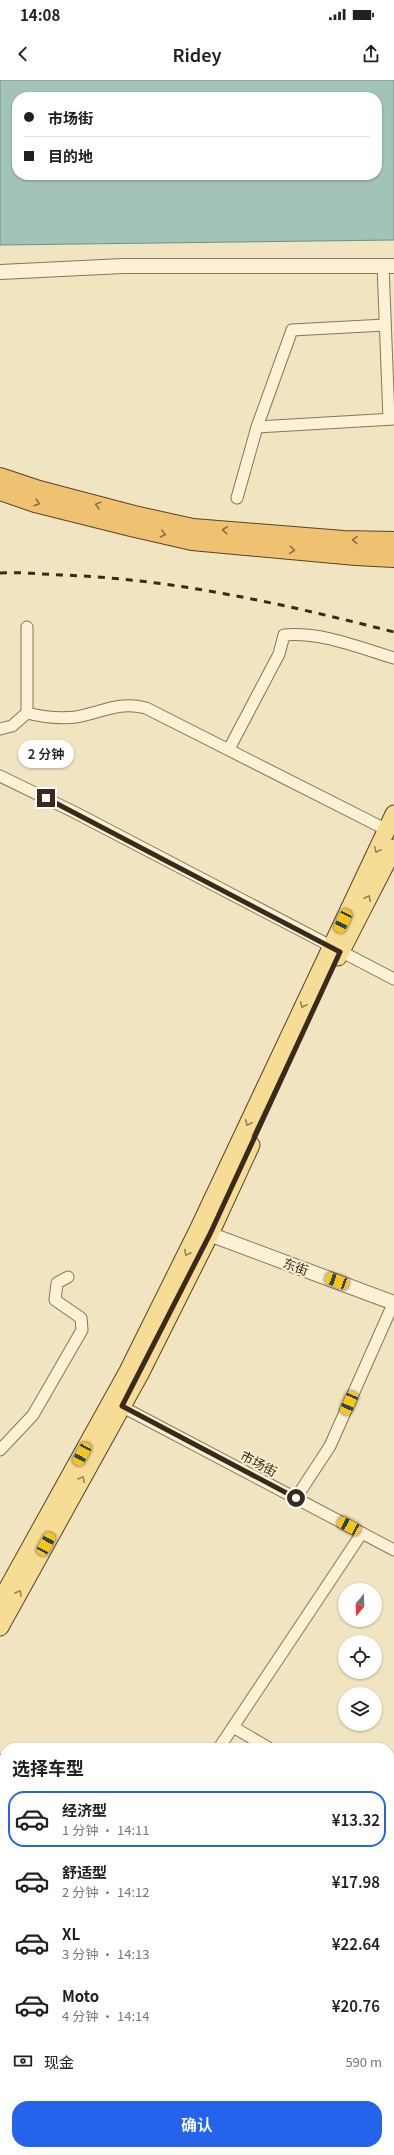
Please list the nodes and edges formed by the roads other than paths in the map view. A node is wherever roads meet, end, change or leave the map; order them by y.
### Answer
1 (388, 265) edge
2 (0, 272) edge
3 (385, 325) junction
4 (392, 419) edge
5 (257, 427) junction
6 (0, 477) edge
7 (0, 491) edge
8 (237, 498) dead end
9 (394, 541) edge
10 (394, 558) edge
11 (27, 627) dead end
12 (394, 658) edge
13 (27, 713) junction
14 (0, 729) edge
15 (229, 749) junction
16 (0, 776) edge
17 (394, 814) edge
18 (387, 830) junction
19 (394, 848) edge
20 (389, 869) edge
21 (335, 950) junction
22 (394, 978) edge
23 (204, 1232) junction
24 (68, 1277) dead end
25 (394, 1302) edge
26 (116, 1404) junction
27 (0, 1450) edge
28 (296, 1498) junction
29 (362, 1533) junction
30 (394, 1550) edge
31 (0, 1602) edge
32 (0, 1627) edge
33 (233, 1727) junction
34 (222, 1743) edge
35 (260, 1743) edge

1 - 2 street
1 - 3 street
3 - 4 street
3 - 5 street
4 - 5 street
5 - 8 street
9 -> 6 highway
7 -> 10 highway
11 - 13 street
12 - 15 street
13 - 14 street
13 - 15 street
15 - 18 street
16 - 21 street
17 - 18 main road
18 -> 21 main road
19 - 20 main road
21 -> 20 main road
21 - 22 street
21 - 23 main road
23 - 25 street, 东街
23 - 26 main road
24 - 27 street
25 - 28 street
26 - 28 street, 市场街
26 - 31 main road
32 -> 26 main road
28 - 29 street, 市场街
29 - 30 street, 市场街
29 - 33 street
33 - 34 street
33 - 35 street

